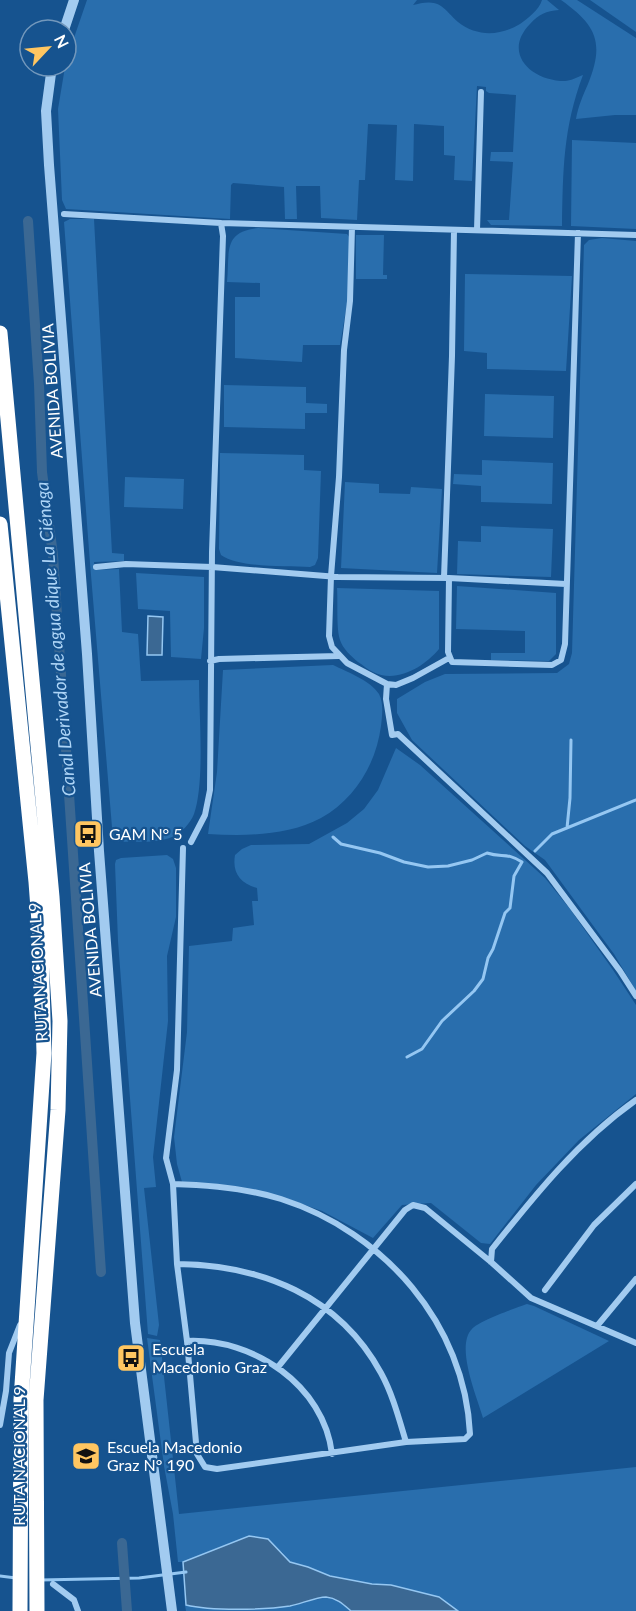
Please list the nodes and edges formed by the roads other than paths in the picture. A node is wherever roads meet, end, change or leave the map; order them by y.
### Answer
1 (74, 0) edge
2 (68, 18) edge
3 (50, 78) edge
4 (481, 92) dead end
5 (64, 214) dead end
6 (221, 223) junction
7 (352, 227) junction
8 (454, 230) junction
9 (477, 230) junction
10 (578, 233) junction
11 (636, 235) edge
12 (0, 333) edge
13 (0, 524) edge
14 (96, 567) dead end
15 (212, 567) junction
16 (331, 576) junction
17 (446, 578) junction
18 (566, 584) junction
19 (339, 656) junction
20 (449, 658) junction
21 (210, 661) junction
22 (387, 684) junction
23 (190, 842) dead end
24 (183, 848) dead end
25 (636, 996) edge
26 (636, 1100) edge
27 (173, 1184) junction
28 (636, 1184) edge
29 (373, 1248) junction
30 (491, 1262) junction
31 (177, 1264) junction
32 (636, 1279) edge
33 (545, 1290) dead end
34 (325, 1308) junction
35 (26, 1311) junction
36 (597, 1326) junction
37 (187, 1341) junction
38 (636, 1343) edge
39 (278, 1367) junction
40 (3, 1397) edge
41 (0, 1425) edge
42 (406, 1442) junction
43 (332, 1454) junction
44 (53, 1584) dead end
45 (20, 1611) edge
46 (37, 1611) edge
47 (78, 1611) edge
48 (172, 1611) edge

1 - 2 street
3 - 48 street, AVENIDA BOLIVIA
4 - 9 street
5 - 6 street
6 - 7 street
6 - 15 street
7 - 8 street
7 - 16 street
8 - 9 street
8 - 17 street
9 - 10 street
10 - 11 street
10 - 18 street
12 - 46 highway, RUTA NACIONAL 9
13 - 35 highway, RUTA NACIONAL 9
14 - 15 street
15 - 16 street
15 - 21 street
16 - 17 street
16 - 19 street
17 - 18 street
17 - 20 street
18 - 20 street
19 - 21 street
19 - 22 street
20 - 22 street
21 - 23 street
22 - 25 street
24 - 27 street
26 - 30 street
27 - 29 street
27 - 31 street
28 - 33 street
29 - 30 street
29 - 34 street
29 - 42 street
30 - 36 street
31 - 34 street
31 - 37 street
32 - 36 street
34 - 39 street
34 - 42 street
35 - 40 street
35 - 45 highway, RUTA NACIONAL 9
36 - 38 street
37 - 39 street
37 - 43 street
39 - 43 street
40 - 41 street
42 - 43 street
44 - 47 street

